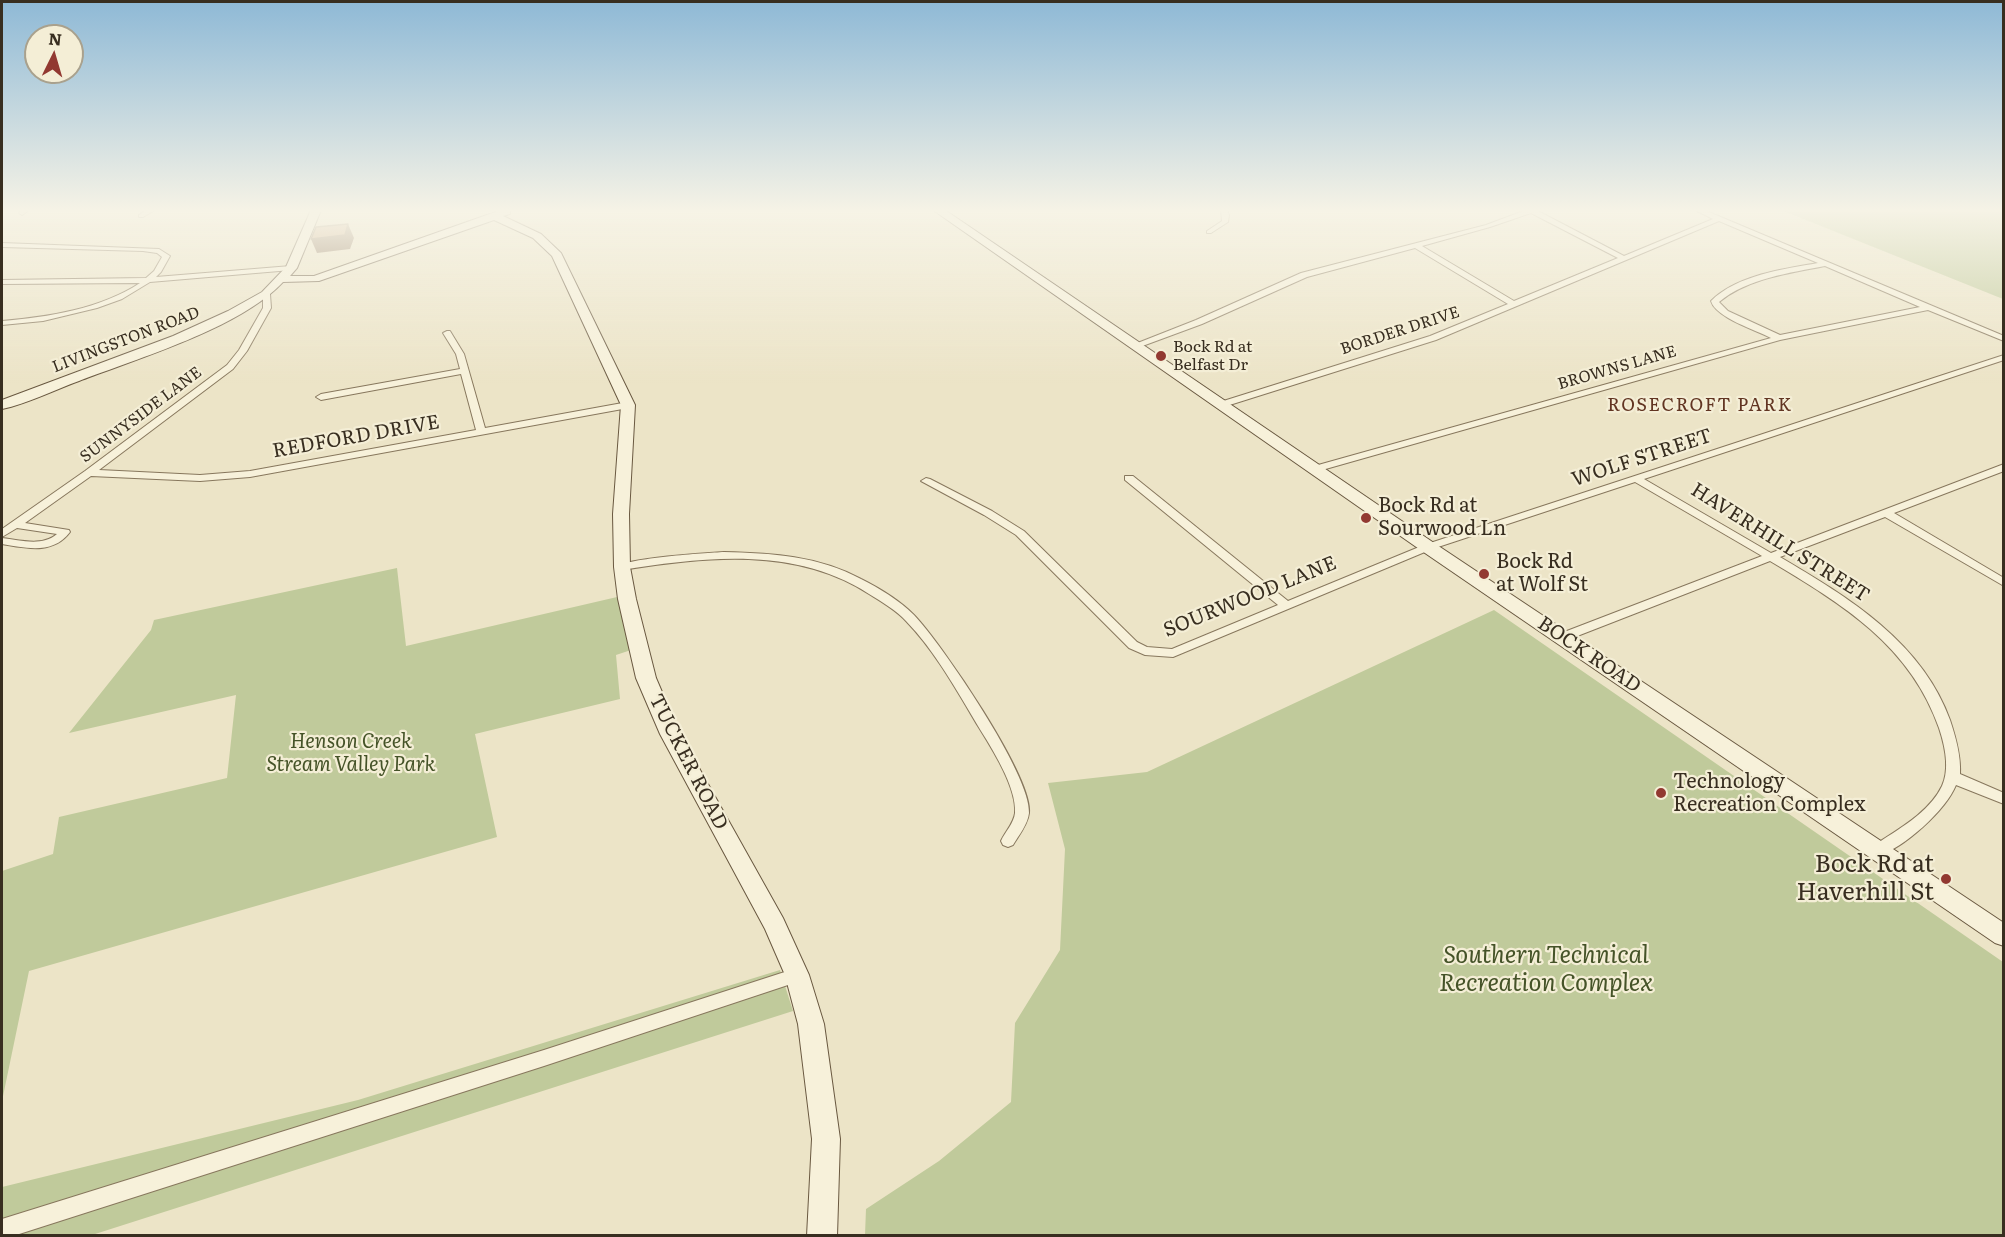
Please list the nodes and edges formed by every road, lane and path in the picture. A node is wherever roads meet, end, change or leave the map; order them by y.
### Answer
1 (159, 268) edge
2 (291, 268) junction
3 (346, 268) edge
4 (563, 268) edge
5 (1021, 268) edge
6 (1332, 268) edge
7 (1453, 268) edge
8 (1604, 268) edge
9 (1807, 268) edge
10 (1835, 268) edge
11 (322, 276) junction
12 (282, 279) junction
13 (147, 280) junction
14 (2, 282) edge
15 (266, 294) junction
16 (1515, 305) junction
17 (1930, 307) junction
18 (2, 323) edge
19 (447, 333) dead end
20 (1779, 338) junction
21 (2004, 339) edge
22 (1134, 346) junction
23 (2004, 357) edge
24 (465, 371) junction
25 (321, 396) dead end
26 (2, 405) edge
27 (628, 405) junction
28 (1220, 405) junction
29 (482, 431) junction
30 (2004, 467) edge
31 (1315, 469) junction
32 (89, 473) junction
33 (1129, 477) dead end
34 (1637, 479) junction
35 (926, 481) dead end
36 (1886, 513) junction
37 (16, 525) junction
38 (2, 534) edge
39 (2, 541) edge
40 (1428, 547) junction
41 (1770, 557) junction
42 (622, 567) junction
43 (2004, 583) edge
44 (1286, 605) junction
45 (1563, 637) junction
46 (1952, 777) junction
47 (2004, 799) edge
48 (1008, 840) dead end
49 (1878, 850) junction
50 (2004, 936) edge
51 (797, 975) junction
52 (2, 1229) edge
53 (822, 1236) edge

1 - 13 street
2 - 11 main road
2 - 12 main road, LIVINGSTON ROAD
2 - 13 street
3 - 11 main road
4 - 27 main road, TUCKER ROAD
5 - 22 main road, BOCK ROAD
6 - 22 street
7 - 16 street
8 - 16 street, BORDER DRIVE
9 - 20 street
10 - 17 street
11 - 12 main road
11 - 15 main road
12 - 15 main road, LIVINGSTON ROAD
13 - 14 street
13 - 18 street
15 - 26 main road, LIVINGSTON ROAD
15 - 32 street, SUNNYSIDE LANE
16 - 28 street, BORDER DRIVE
17 - 20 street, BROWNS LANE
17 - 21 street
19 - 24 street
20 - 31 street, BROWNS LANE
22 - 28 main road, BOCK ROAD
23 - 34 street, WOLF STREET
24 - 25 street
24 - 29 street
27 - 29 street, REDFORD DRIVE
27 - 42 main road, TUCKER ROAD
28 - 31 main road, BOCK ROAD
29 - 32 street, REDFORD DRIVE
30 - 36 street
31 - 40 main road, BOCK ROAD
32 - 37 street, SUNNYSIDE LANE
33 - 44 street
34 - 40 street, WOLF STREET
34 - 41 street, HAVERHILL STREET
35 - 44 street, SOURWOOD LANE
36 - 41 street
36 - 43 street
37 - 38 street, SUNNYSIDE LANE
37 - 39 street
40 - 44 street, SOURWOOD LANE
40 - 45 main road, BOCK ROAD
41 - 45 street
41 - 46 street, HAVERHILL STREET
42 - 48 street
42 - 51 main road, TUCKER ROAD
45 - 49 main road, BOCK ROAD
46 - 47 street
46 - 49 street
49 - 50 main road, BOCK ROAD
51 - 52 street
51 - 53 main road, TUCKER ROAD

